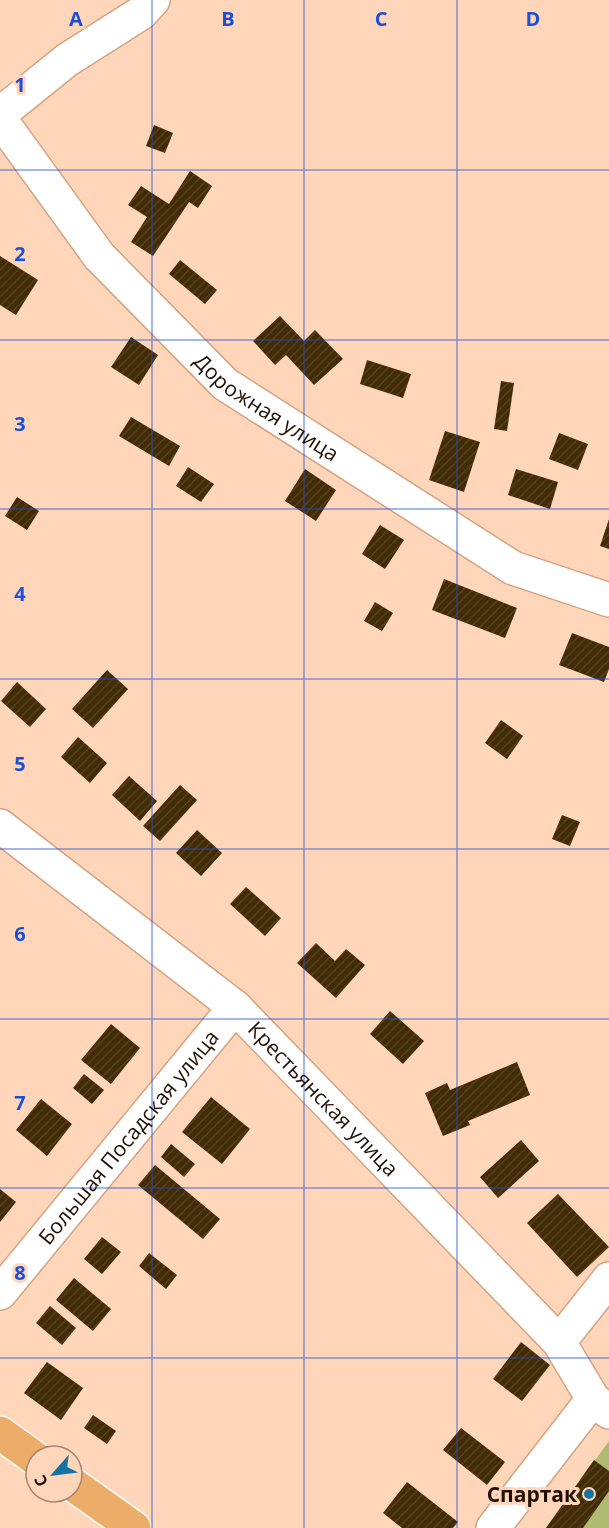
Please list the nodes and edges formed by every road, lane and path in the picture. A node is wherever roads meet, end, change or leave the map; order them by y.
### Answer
1 (153, 0) edge
2 (0, 114) edge
3 (0, 119) edge
4 (609, 600) edge
5 (0, 826) edge
6 (235, 1007) junction
7 (609, 1279) edge
8 (0, 1293) edge
9 (559, 1342) junction
10 (601, 1406) edge
11 (0, 1433) edge
12 (24, 1450) edge
13 (84, 1493) edge
14 (134, 1528) edge
15 (493, 1528) edge

1 - 2 street
3 - 4 street, Дорожная улица
5 - 6 street, Крестьянская улица
6 - 8 street, Большая Посадская улица
6 - 9 street, Крестьянская улица
7 - 9 street
9 - 10 street, Крестьянская улица
10 - 15 street
11 - 12 main road
13 - 14 main road

